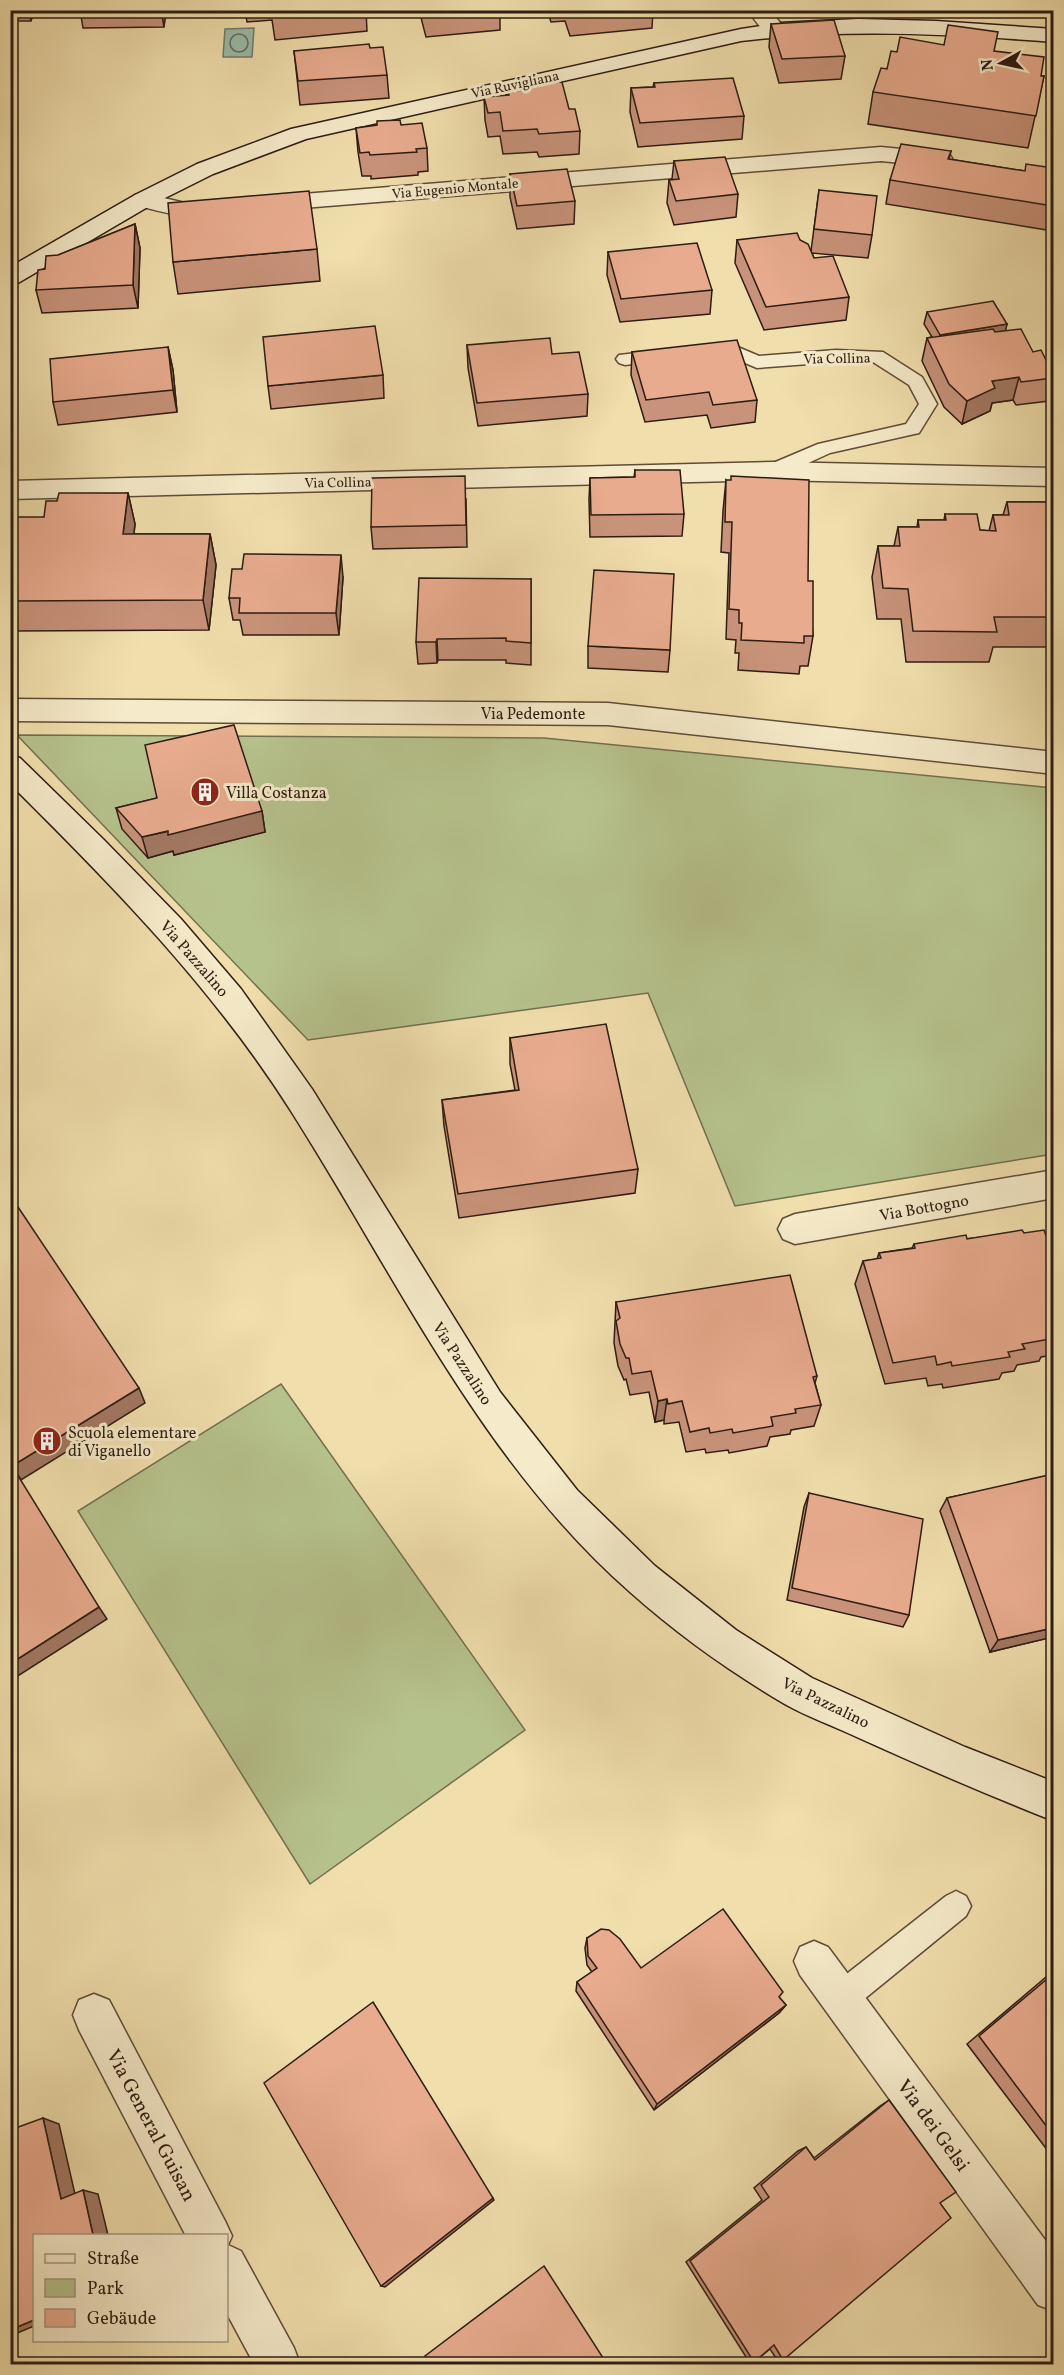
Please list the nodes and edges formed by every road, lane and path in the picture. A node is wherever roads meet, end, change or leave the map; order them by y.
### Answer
1 (758, 10) edge
2 (774, 29) junction
3 (1053, 36) edge
4 (968, 163) edge
5 (143, 200) junction
6 (10, 278) edge
7 (625, 358) dead end
8 (773, 471) junction
9 (1053, 477) edge
10 (10, 490) edge
11 (10, 710) edge
12 (1053, 763) edge
13 (10, 766) edge
14 (1053, 1184) edge
15 (795, 1229) dead end
16 (1053, 1802) edge
17 (956, 1906) dead end
18 (814, 1961) dead end
19 (841, 1998) junction
20 (94, 2014) dead end
21 (209, 2234) edge
22 (228, 2270) edge
23 (1053, 2289) edge
24 (278, 2364) edge

1 - 2 street
2 - 3 street, Via Ruvigliana
2 - 5 street, Via Ruvigliana
4 - 5 street, Via Eugenio Montale
5 - 6 street, Via Ruvigliana
7 - 8 lane, Via Collina
8 - 9 street, Via Collina
8 - 10 street, Via Collina
11 - 12 street, Via Pedemonte
13 - 16 street, Via Pazzalino
14 - 15 street, Via Bottogno
17 - 19 lane
18 - 19 street, Via dei Gelsi
19 - 23 street, Via dei Gelsi
20 - 21 street, Via General Guisan
22 - 24 street

